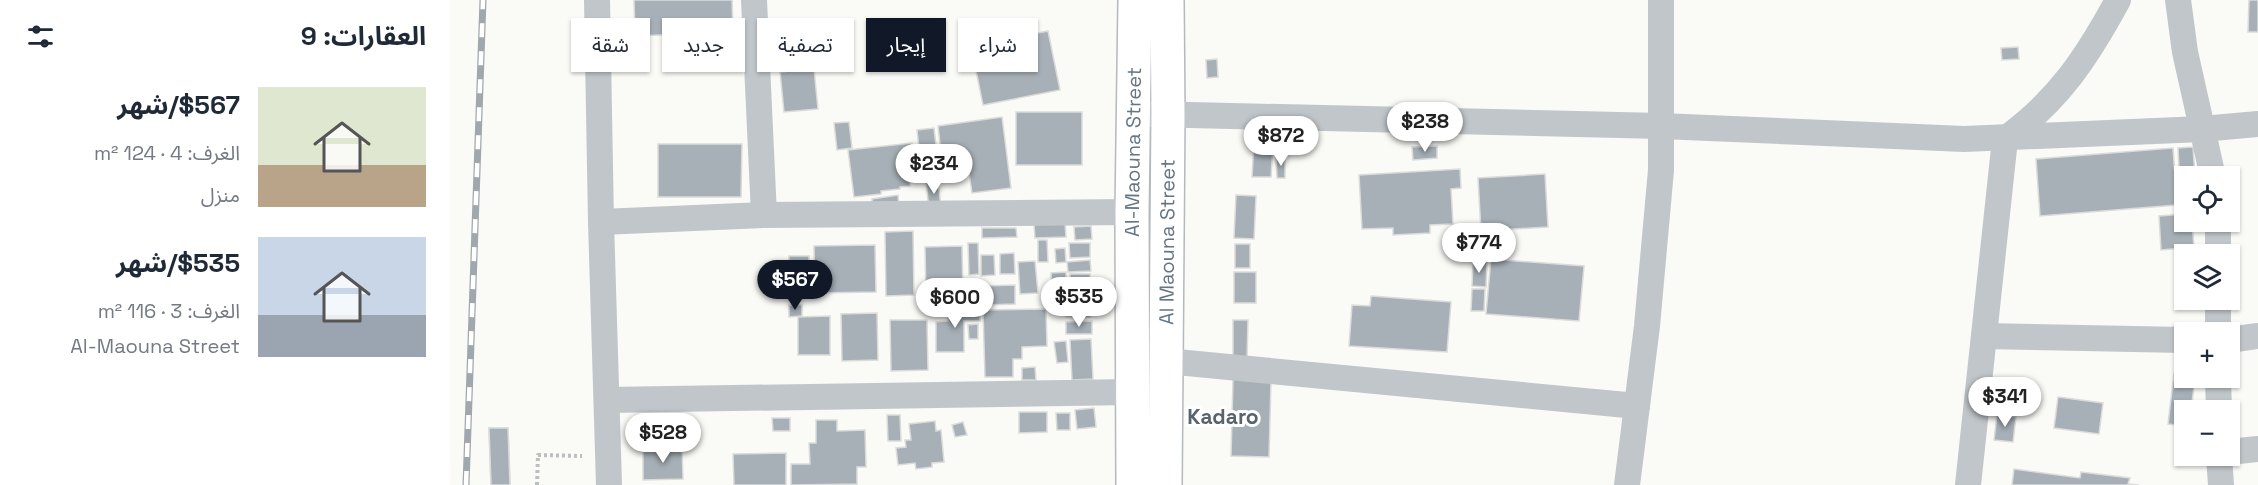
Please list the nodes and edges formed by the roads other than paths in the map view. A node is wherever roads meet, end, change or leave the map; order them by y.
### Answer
1 (597, 0) edge
2 (754, 0) edge
3 (1135, 0) edge
4 (1167, 0) edge
5 (1661, 0) edge
6 (2118, 0) edge
7 (2178, 0) edge
8 (1133, 114) junction
9 (1168, 114) junction
10 (2258, 124) edge
11 (1661, 126) junction
12 (2202, 129) junction
13 (2006, 139) junction
14 (2210, 166) edge
15 (1132, 212) junction
16 (764, 215) junction
17 (601, 222) junction
18 (1984, 336) junction
19 (2258, 336) edge
20 (2240, 338) edge
21 (2174, 340) edge
22 (1166, 361) junction
23 (1132, 392) junction
24 (607, 400) junction
25 (1637, 406) junction
26 (2258, 449) edge
27 (2240, 451) edge
28 (2220, 466) edge
29 (609, 485) edge
30 (1133, 485) edge
31 (1165, 485) edge
32 (1627, 485) edge
33 (1968, 485) edge
34 (2221, 485) edge

1 - 17 street
2 - 16 street
3 - 8 highway, Al-Maouna Street
4 - 9 highway, Al Maouna Street
5 - 11 street
6 - 13 street
7 - 12 street
8 - 9 street
8 - 15 highway, Al-Maouna Street
9 - 11 street
9 - 22 highway, Al Maouna Street
10 - 12 street
11 - 13 street
11 - 25 street
12 - 13 street
12 - 14 street
13 - 18 street
15 - 16 street
15 - 23 highway, Al-Maouna Street
16 - 17 street
17 - 24 street
18 - 21 street
18 - 33 street
19 - 20 street
22 - 25 street
22 - 31 highway, Al Maouna Street
23 - 24 street
23 - 30 highway, Al-Maouna Street
24 - 29 street
25 - 32 street
26 - 27 street
28 - 34 street

